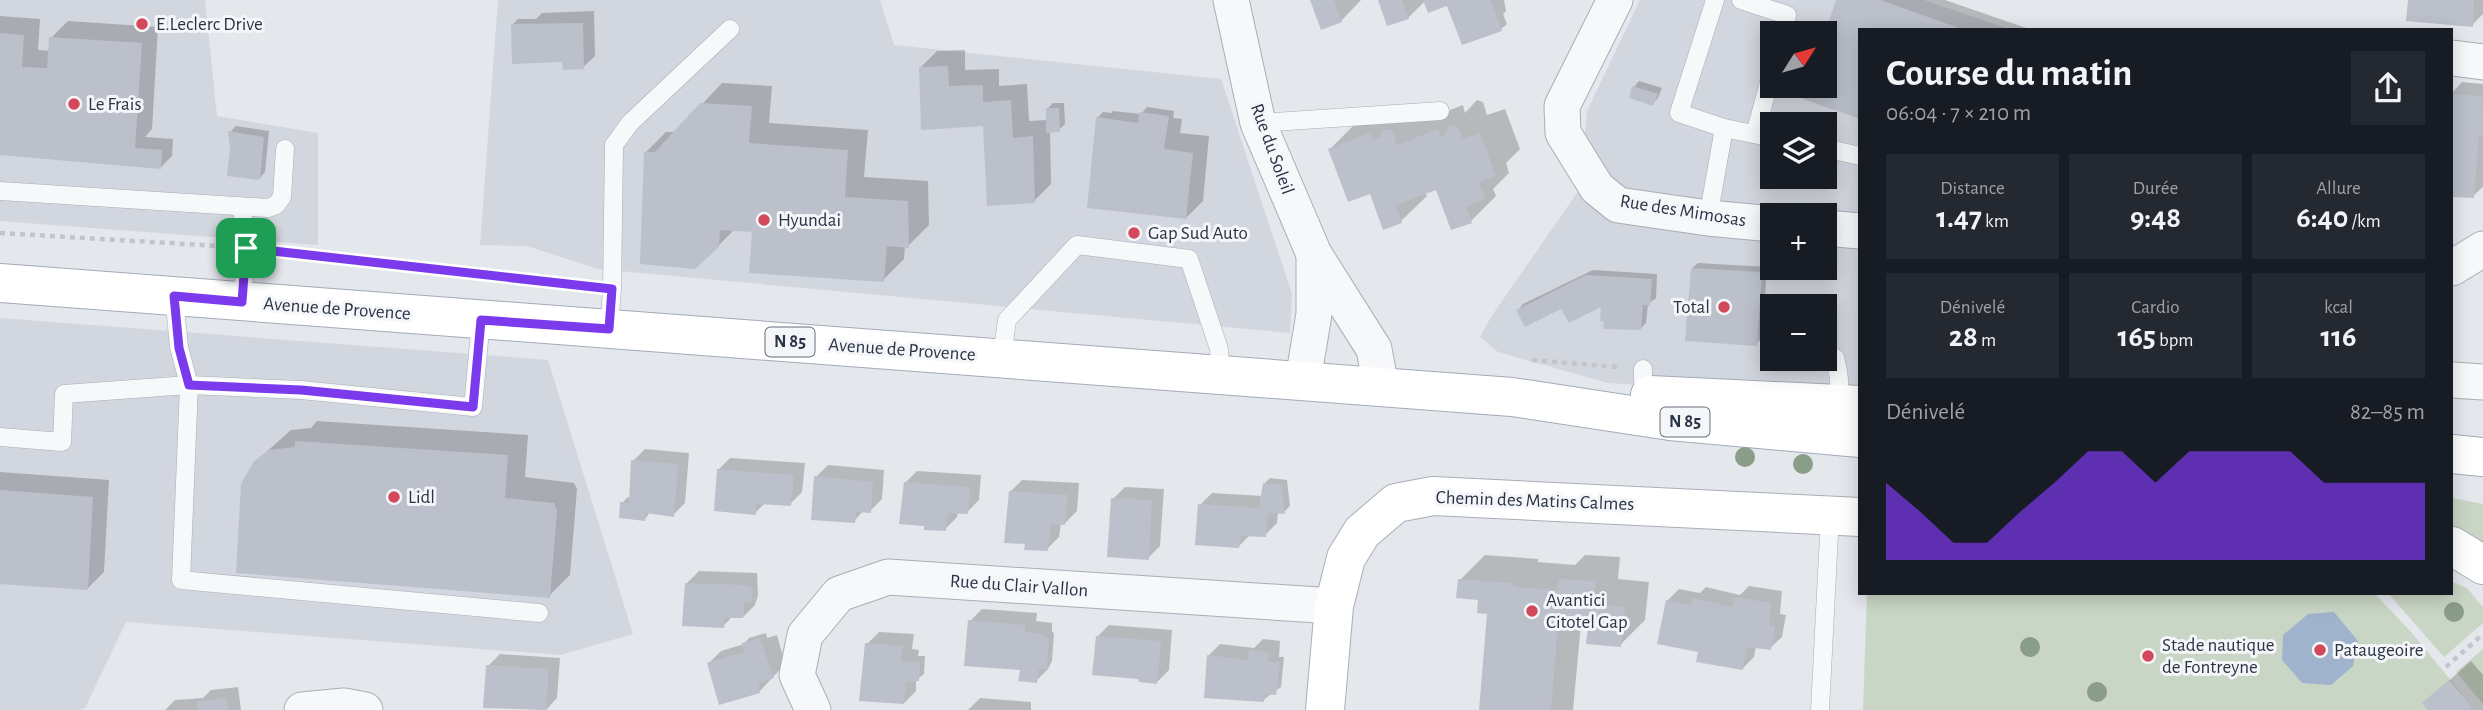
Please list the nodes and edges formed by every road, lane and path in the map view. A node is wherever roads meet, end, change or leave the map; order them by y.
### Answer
1 (1231, 0) edge
2 (1615, 0) edge
3 (1714, 0) edge
4 (1741, 0) edge
5 (1785, 21) edge
6 (730, 29) dead end
7 (2453, 58) edge
8 (2483, 62) edge
9 (1765, 98) edge
10 (1440, 111) dead end
11 (1258, 123) junction
12 (1724, 128) junction
13 (1755, 134) junction
14 (1760, 135) edge
15 (285, 149) dead end
16 (1837, 151) edge
17 (1858, 156) edge
18 (0, 191) edge
19 (242, 206) junction
20 (1709, 218) junction
21 (1760, 223) edge
22 (1837, 229) edge
23 (1858, 231) edge
24 (0, 233) edge
25 (246, 248) junction
26 (2483, 249) edge
27 (1314, 254) junction
28 (2453, 267) edge
29 (0, 283) edge
30 (612, 289) junction
31 (174, 296) junction
32 (242, 302) junction
33 (481, 320) junction
34 (609, 329) junction
35 (1002, 358) junction
36 (1837, 366) edge
37 (1220, 374) junction
38 (1303, 380) junction
39 (2453, 380) edge
40 (2483, 382) edge
41 (189, 385) junction
42 (1381, 387) junction
43 (1654, 395) junction
44 (1849, 404) edge
45 (1812, 435) junction
46 (0, 437) edge
47 (1858, 438) edge
48 (2453, 454) edge
49 (2483, 457) edge
50 (2453, 480) edge
51 (2483, 483) edge
52 (1845, 516) edge
53 (2453, 547) edge
54 (2483, 565) edge
55 (1334, 606) junction
56 (539, 613) dead end
57 (2483, 634) edge
58 (2446, 667) dead end
59 (302, 710) edge
60 (365, 710) edge
61 (813, 710) edge
62 (1325, 710) edge
63 (1820, 710) edge

1 - 11 street, Rue du Soleil
2 - 20 street, Rue des Mimosas
3 - 12 lane
4 - 5 lane
6 - 30 lane
7 - 8 street
9 - 13 lane
10 - 11 lane
11 - 27 street, Rue du Soleil
12 - 13 lane
12 - 20 lane
13 - 14 lane
15 - 19 lane
16 - 17 lane
18 - 19 lane
19 - 25 lane
20 - 21 street, Rue des Mimosas
22 - 23 street
24 - 25 path
25 - 30 path
25 - 32 lane
26 - 28 street
27 - 38 street, Rue du Soleil
27 - 42 street, Rue du Soleil
29 - 31 main road, Avenue de Provence / N 85
30 - 34 lane
31 - 32 main road, Avenue de Provence / N 85
31 - 41 lane
32 - 33 main road, Avenue de Provence / N 85
33 - 34 main road, Avenue de Provence / N 85
33 - 41 lane
34 - 35 main road, Avenue de Provence / N 85
35 - 37 main road, Avenue de Provence / N 85
35 - 37 lane
36 - 44 lane
37 - 38 main road, Avenue de Provence / N 85
38 - 42 main road, Avenue de Provence / N 85
39 - 40 street
41 - 46 lane
41 - 56 lane
42 - 43 main road, Avenue de Provence / N 85
43 - 44 main road, Avenue de Provence / N 85
43 - 45 main road, Avenue de Provence / N 85
44 - 45 lane
45 - 47 main road, Avenue de Provence / N 85
48 - 49 main road
50 - 51 main road
52 - 55 main road, Chemin des Matins Calmes
52 - 63 lane
53 - 54 main road
55 - 61 street, Rue du Clair Vallon
55 - 62 main road, Chemin des Matins Calmes
57 - 58 path
59 - 60 street

